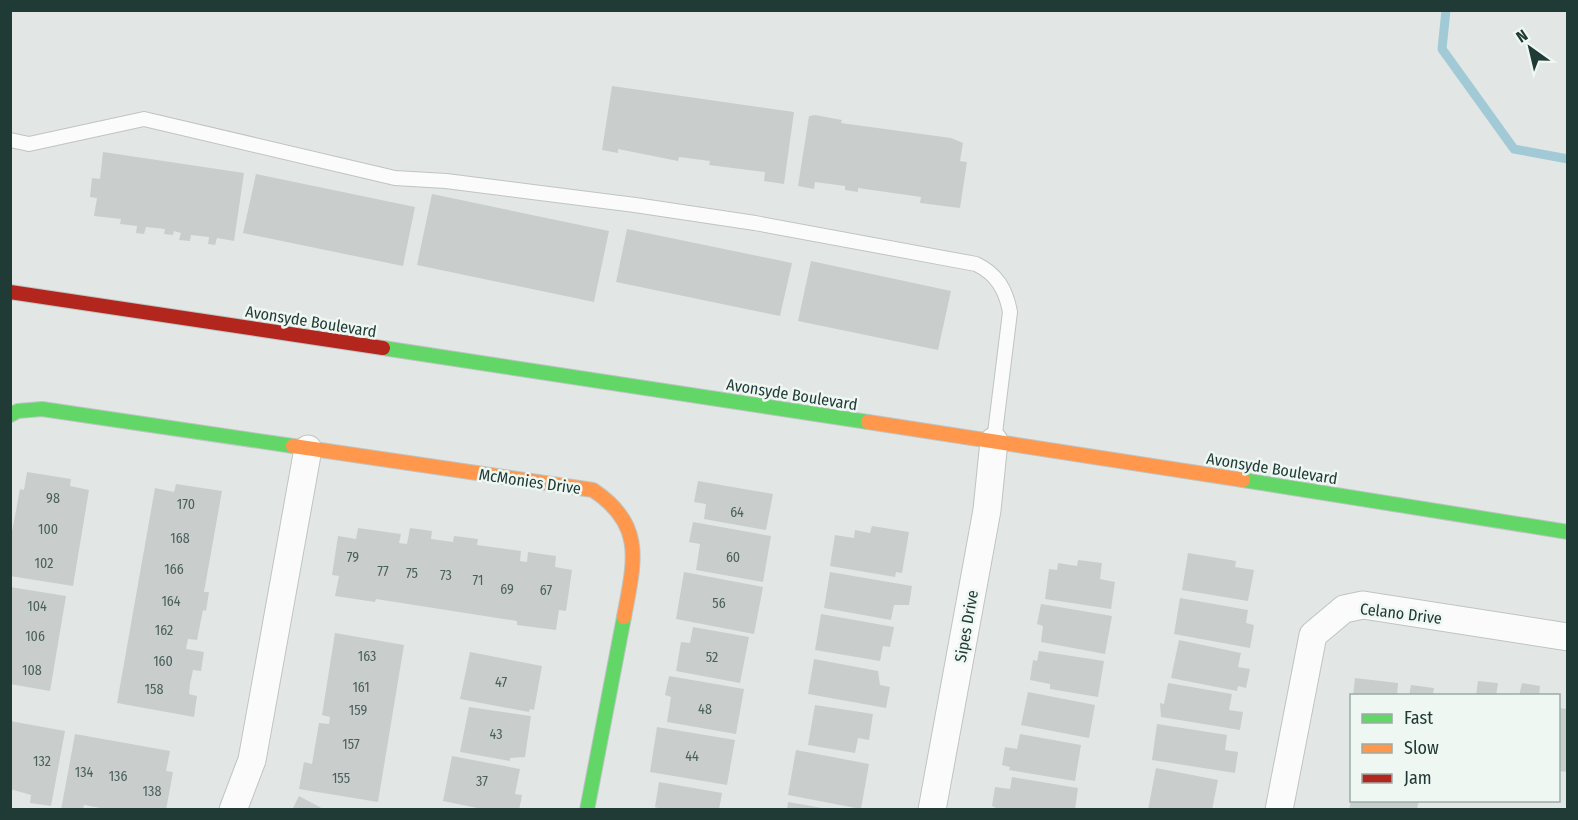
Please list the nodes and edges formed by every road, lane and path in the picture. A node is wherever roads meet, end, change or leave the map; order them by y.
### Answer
1 (10, 140) edge
2 (10, 292) edge
3 (10, 415) edge
4 (994, 441) junction
5 (308, 448) junction
6 (1568, 532) edge
7 (1568, 637) edge
8 (233, 810) edge
9 (587, 810) edge
10 (933, 810) edge
11 (1280, 810) edge

1 - 4 lane
2 - 4 main road, Avonsyde Boulevard
3 - 5 main road, McMonies Drive
4 - 6 main road, Avonsyde Boulevard
4 - 10 street, Sipes Drive
5 - 8 street
5 - 9 main road, McMonies Drive
7 - 11 street, Celano Drive

